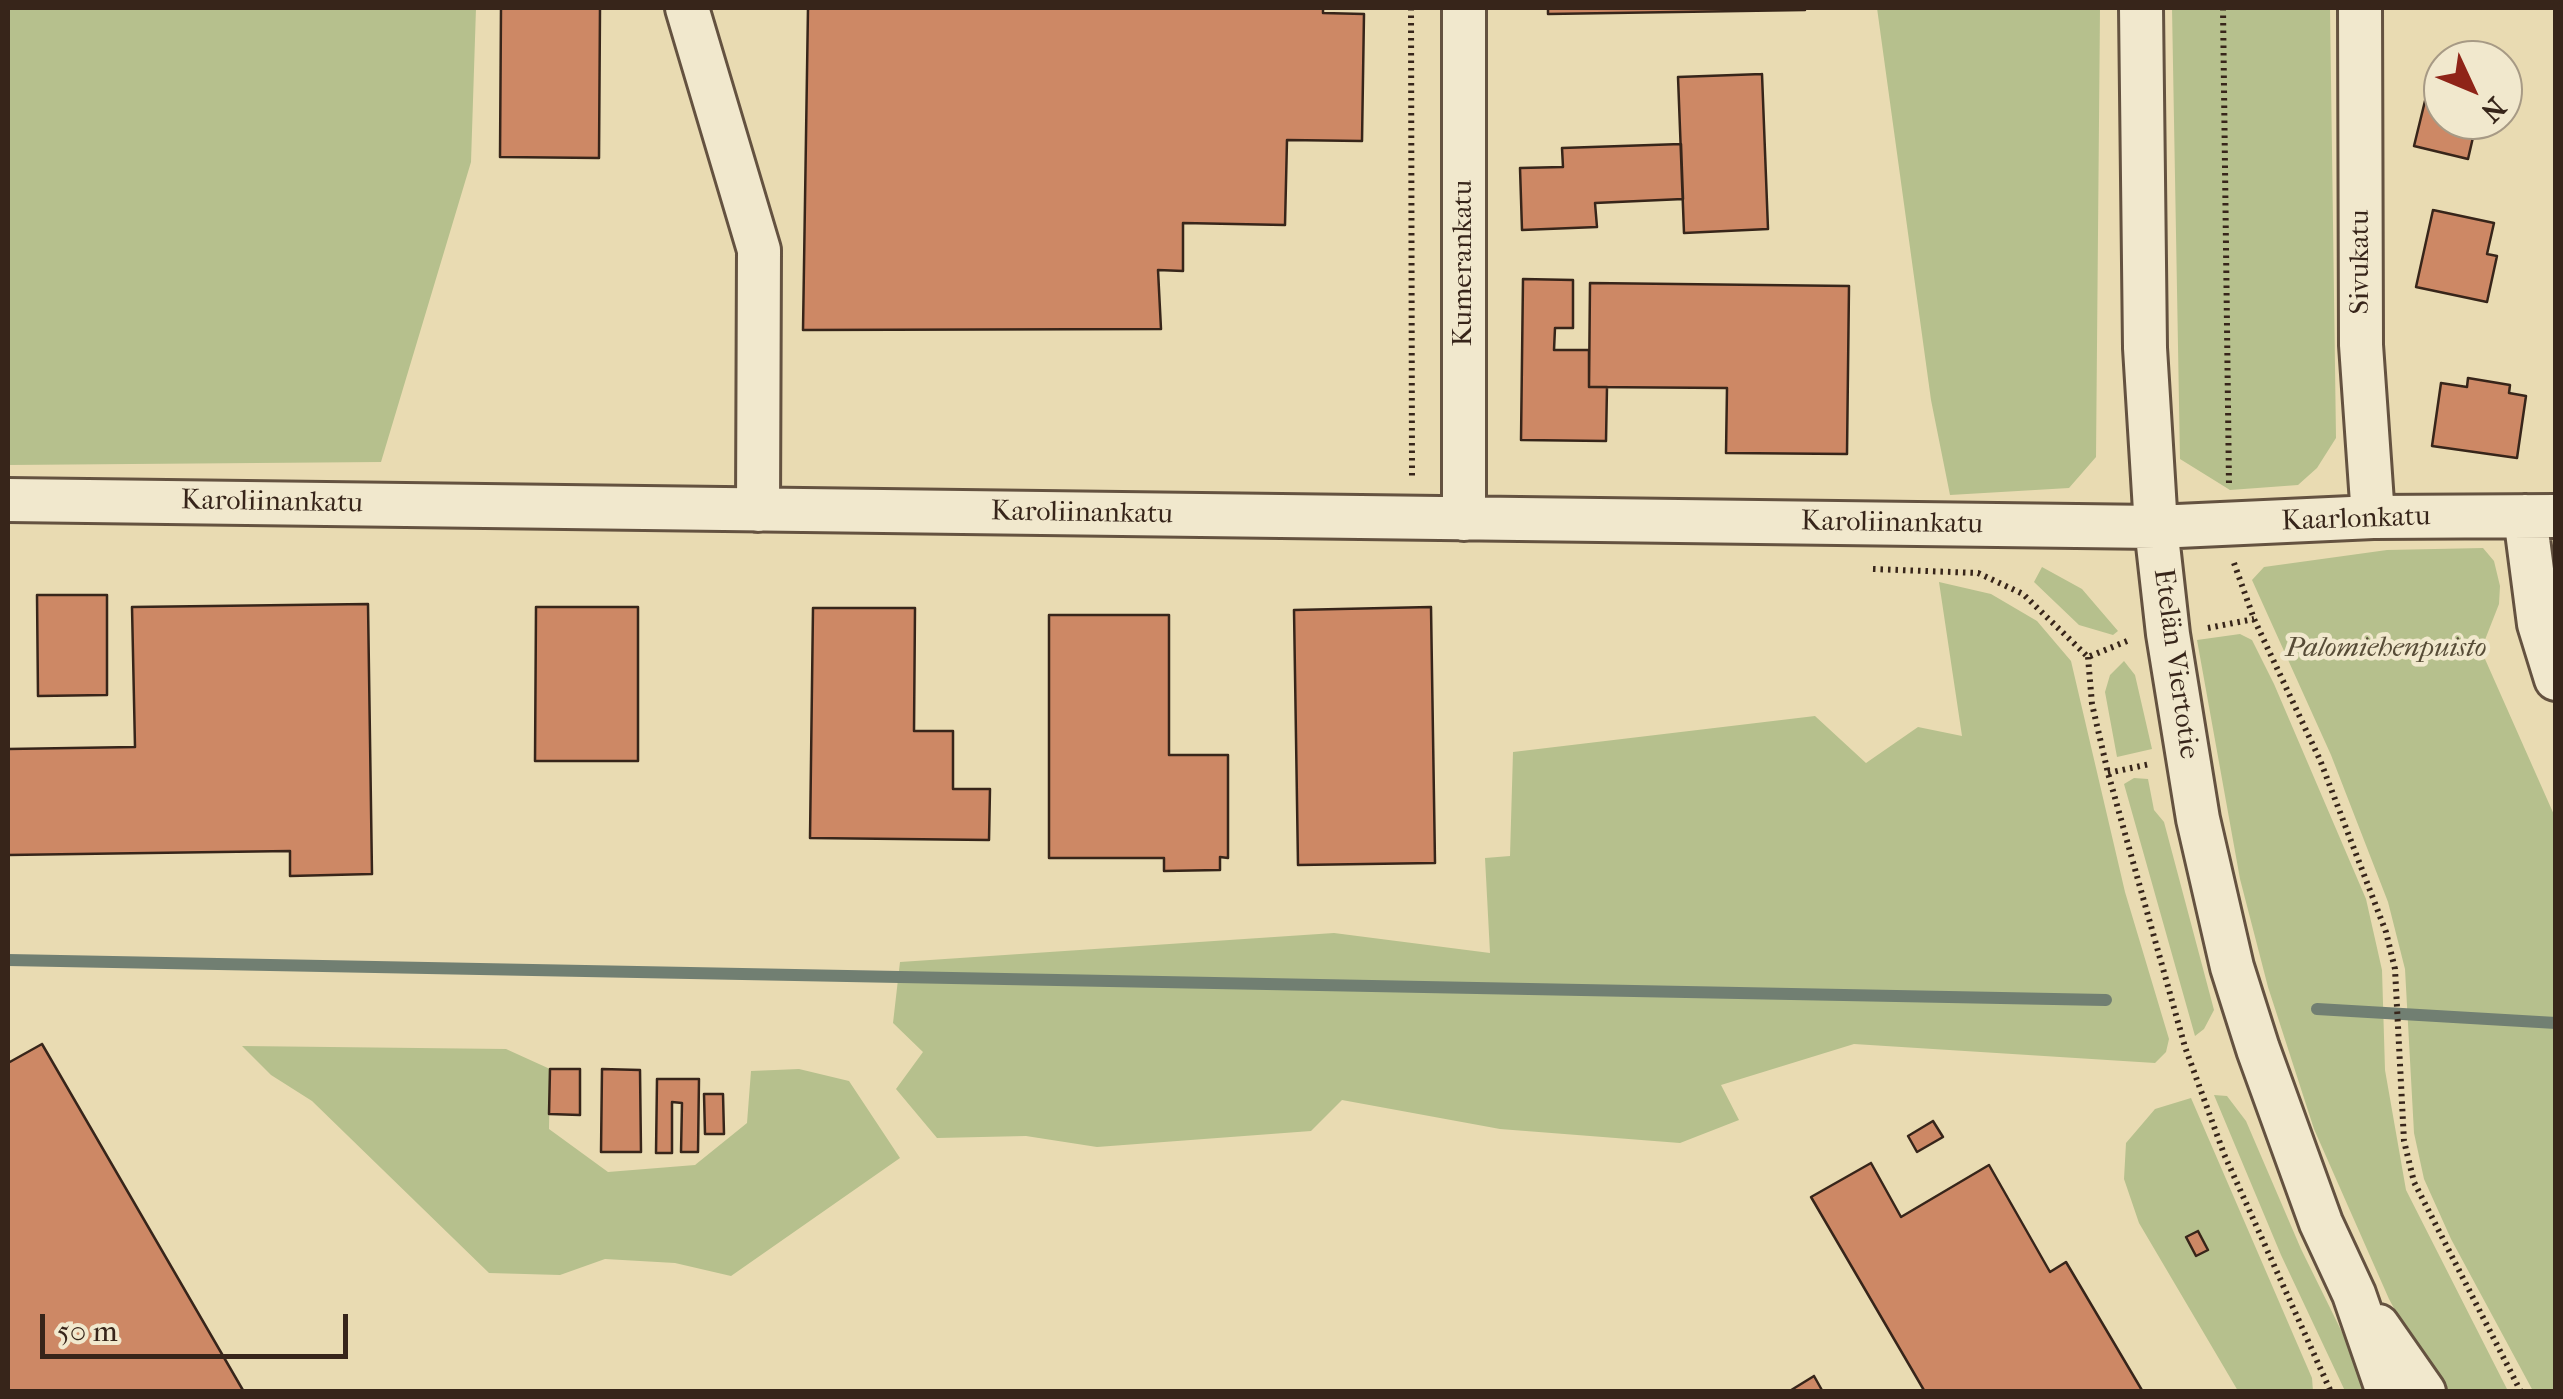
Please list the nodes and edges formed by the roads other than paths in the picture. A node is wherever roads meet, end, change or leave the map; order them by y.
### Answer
1 (687, 8) edge
2 (1464, 8) edge
3 (2141, 8) edge
4 (2360, 8) edge
5 (8, 500) edge
6 (758, 510) junction
7 (2540, 516) edge
8 (2373, 517) junction
9 (1464, 519) junction
10 (2156, 527) junction
11 (2547, 624) edge
12 (2556, 679) edge
13 (2354, 1294) junction
14 (2388, 1392) edge
15 (2424, 1392) edge

1 - 6 street
2 - 9 street, Kumerankatu
3 - 10 street, Etelän Viertotie
4 - 8 street, Sivukatu
5 - 6 street, Karoliinankatu
6 - 9 street, Karoliinankatu
7 - 8 street, Kaarlonkatu
7 - 11 street
8 - 10 street, Kaarlonkatu
9 - 10 street, Karoliinankatu
10 - 13 street, Etelän Viertotie
11 - 12 street
13 - 14 street, Etelän Viertotie
13 - 15 street, Etelän Viertotie

